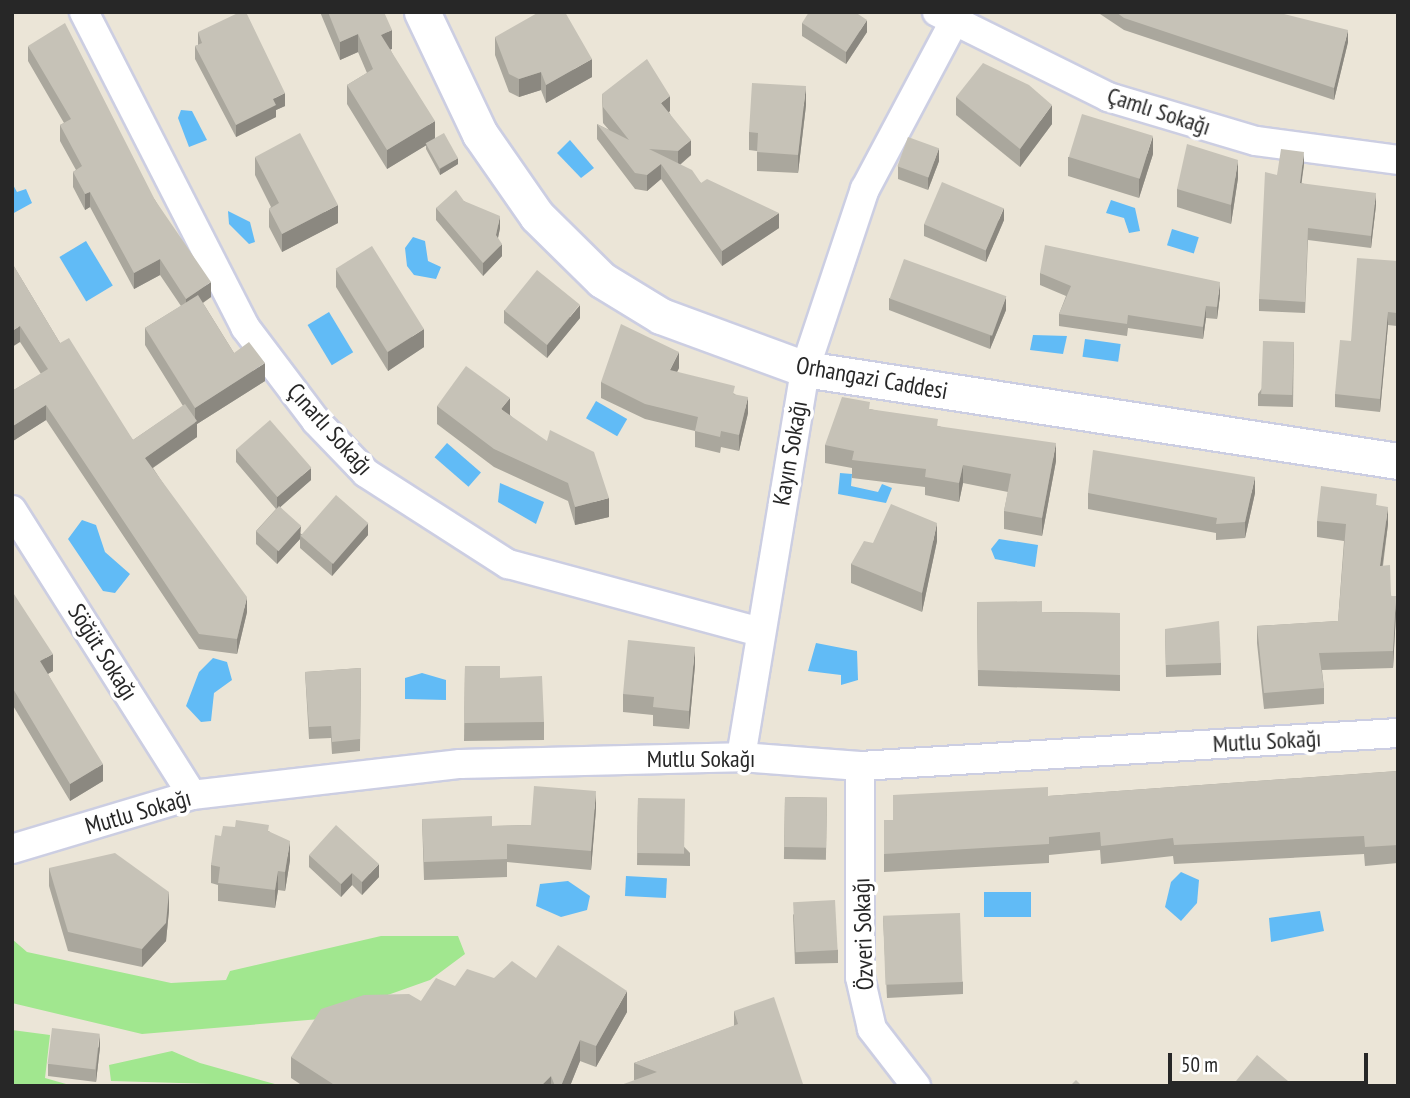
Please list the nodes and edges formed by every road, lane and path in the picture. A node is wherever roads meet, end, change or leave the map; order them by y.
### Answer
1 (84, 12) edge
2 (422, 12) edge
3 (949, 15) edge
4 (1398, 160) edge
5 (804, 369) junction
6 (1398, 461) edge
7 (12, 510) edge
8 (760, 632) junction
9 (1398, 733) edge
10 (741, 757) junction
11 (860, 766) junction
12 (192, 795) junction
13 (12, 849) edge
14 (916, 1086) edge

1 - 8 street, Çınarlı Sokağı
2 - 5 street, Orhangazi Caddesi
3 - 4 street, Çamlı Sokağı
3 - 5 street, Kayın Sokağı
5 - 6 street, Orhangazi Caddesi
5 - 8 street, Kayın Sokağı
7 - 12 street, Söğüt Sokağı
8 - 10 street, Kayın Sokağı
9 - 11 street, Mutlu Sokağı
10 - 11 street, Mutlu Sokağı
10 - 12 street, Mutlu Sokağı
11 - 14 street, Özveri Sokağı
12 - 13 street, Mutlu Sokağı

